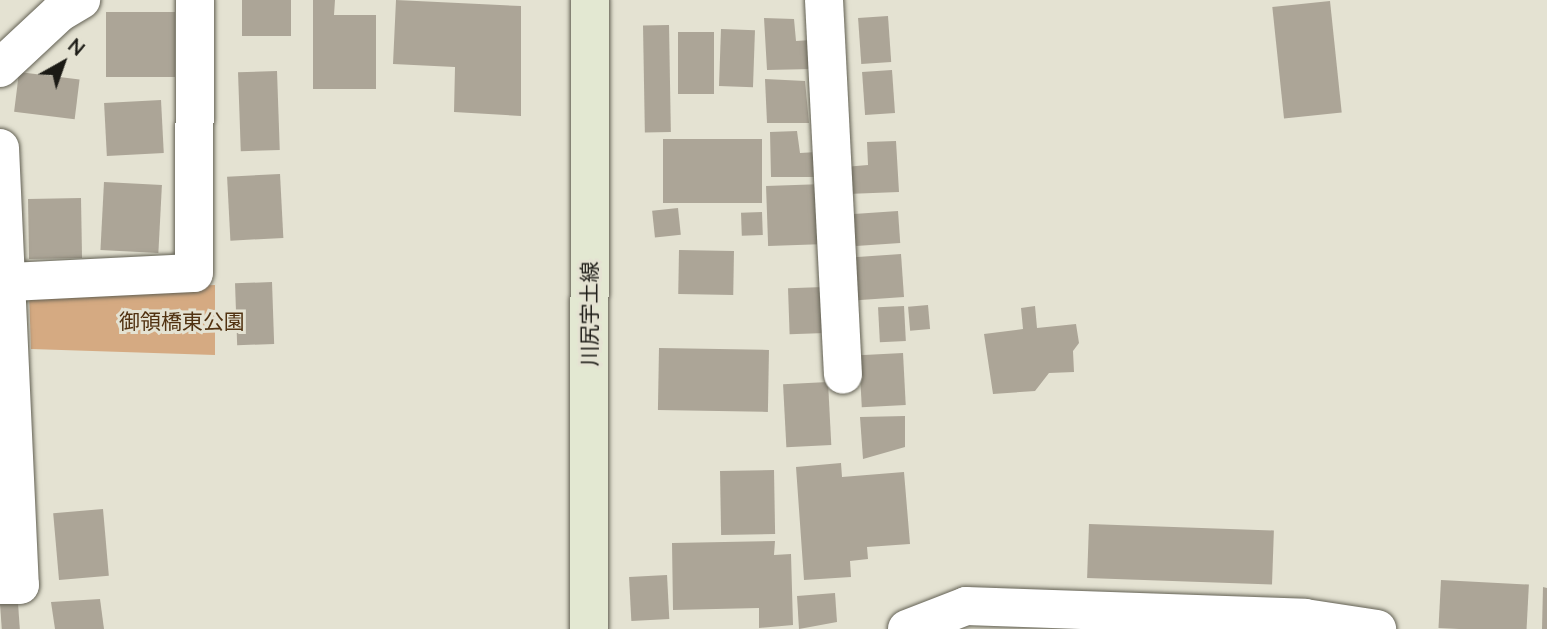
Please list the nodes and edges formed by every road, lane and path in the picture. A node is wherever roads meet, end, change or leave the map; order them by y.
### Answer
1 (195, 0) edge
2 (590, 0) edge
3 (596, 0) edge
4 (824, 0) edge
5 (58, 4) edge
6 (0, 68) edge
7 (0, 148) edge
8 (9, 282) junction
9 (843, 375) dead end
10 (0, 585) edge
11 (589, 629) edge
12 (907, 629) edge
13 (1377, 629) edge

1 - 8 street
2 - 3 street
2 - 11 main road, 川尻宇土線
4 - 9 street
5 - 6 street
7 - 8 street
8 - 10 street
12 - 13 street

